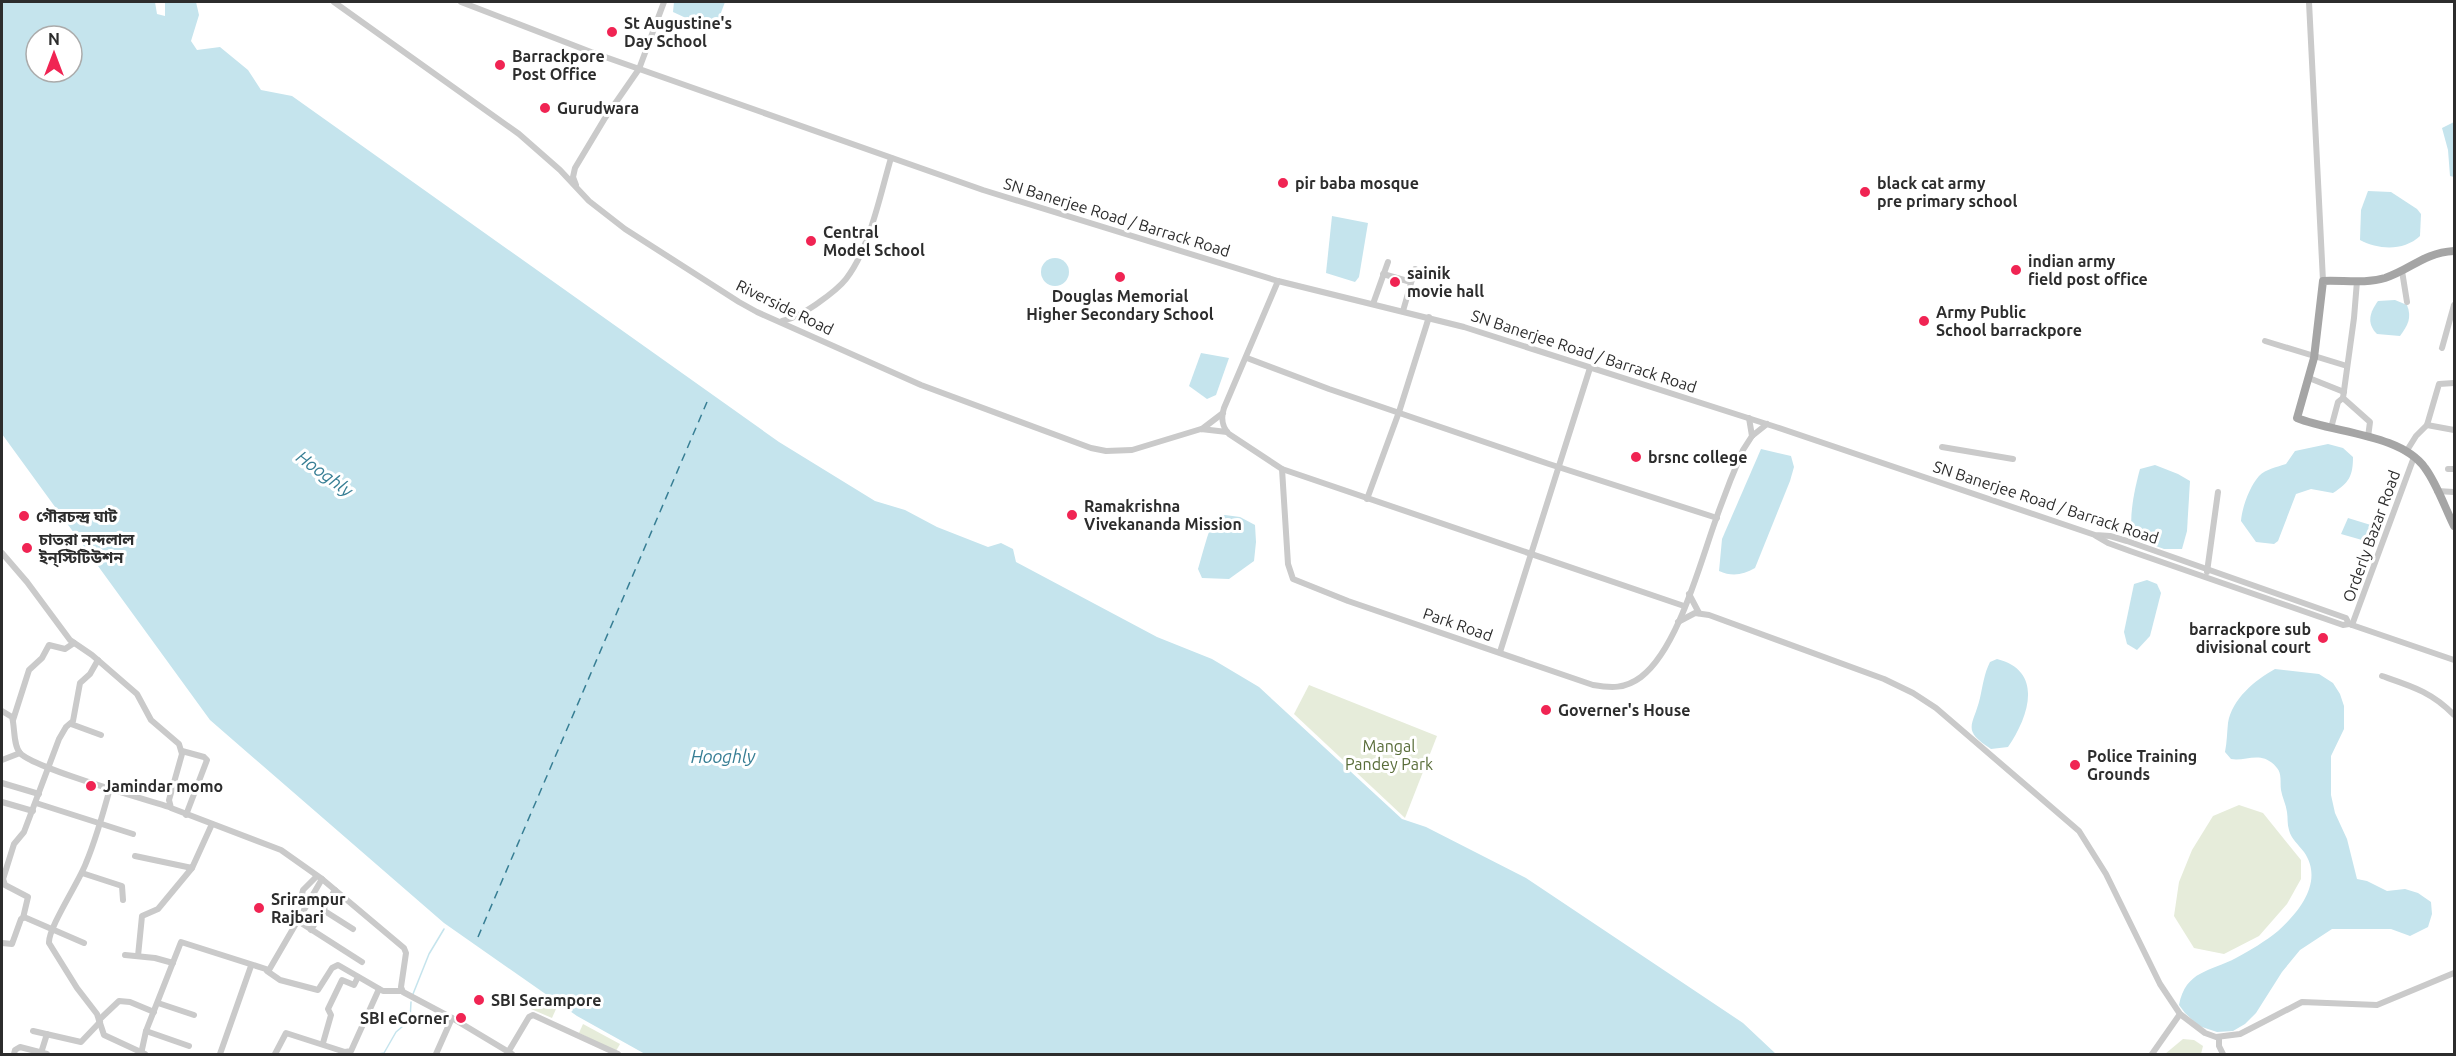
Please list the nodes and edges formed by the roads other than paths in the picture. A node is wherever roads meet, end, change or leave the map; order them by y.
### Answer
1 (334, 2) edge
2 (461, 2) edge
3 (482, 2) edge
4 (664, 2) edge
5 (2309, 2) edge
6 (478, 8) junction
7 (639, 69) junction
8 (891, 158) junction
9 (575, 168) junction
10 (560, 170) junction
11 (577, 189) junction
12 (2454, 251) edge
13 (1388, 262) dead end
14 (1415, 269) dead end
15 (2402, 271) junction
16 (1383, 274) junction
17 (1278, 281) junction
18 (2323, 281) junction
19 (2357, 281) junction
20 (1411, 282) junction
21 (2407, 302) dead end
22 (1373, 304) junction
23 (2454, 305) edge
24 (1403, 311) junction
25 (1429, 317) junction
26 (781, 322) junction
27 (2265, 341) dead end
28 (2442, 348) dead end
29 (1247, 358) junction
30 (2314, 358) junction
31 (2347, 366) junction
32 (1590, 368) junction
33 (2309, 378) junction
34 (2454, 383) edge
35 (2343, 395) junction
36 (1399, 412) junction
37 (1223, 413) junction
38 (1749, 418) junction
39 (1767, 424) junction
40 (2427, 425) junction
41 (2331, 428) junction
42 (1202, 429) junction
43 (2454, 430) edge
44 (1227, 432) junction
45 (1752, 436) junction
46 (2368, 437) junction
47 (1942, 447) dead end
48 (2406, 452) junction
49 (2414, 457) junction
50 (2013, 459) dead end
51 (1559, 467) junction
52 (1282, 469) junction
53 (1297, 476) junction
54 (1284, 487) junction
55 (2437, 491) junction
56 (2218, 492) dead end
57 (2454, 492) edge
58 (1367, 499) junction
59 (1717, 518) junction
60 (2454, 526) edge
61 (2095, 535) junction
62 (2, 553) edge
63 (1530, 555) junction
64 (2208, 570) junction
65 (2206, 577) junction
66 (1689, 594) junction
67 (1684, 606) junction
68 (1700, 613) junction
69 (1677, 622) junction
70 (2351, 624) junction
71 (74, 643) junction
72 (1500, 652) junction
73 (98, 660) junction
74 (2454, 660) edge
75 (2382, 675) dead end
76 (2, 711) edge
77 (2454, 715) edge
78 (13, 720) junction
79 (71, 724) junction
80 (101, 735) dead end
81 (182, 751) junction
82 (21, 753) junction
83 (2, 760) edge
84 (49, 767) junction
85 (2, 783) edge
86 (110, 788) junction
87 (39, 794) junction
88 (2, 802) edge
89 (36, 803) junction
90 (169, 807) junction
91 (33, 811) junction
92 (186, 815) junction
93 (100, 824) junction
94 (212, 824) junction
95 (133, 834) dead end
96 (135, 856) dead end
97 (192, 868) junction
98 (82, 873) junction
99 (319, 878) junction
100 (2, 881) edge
101 (335, 890) junction
102 (123, 900) dead end
103 (295, 909) dead end
104 (323, 910) junction
105 (23, 918) junction
106 (298, 921) junction
107 (353, 929) dead end
108 (51, 930) junction
109 (311, 930) junction
110 (2, 943) edge
111 (84, 943) dead end
112 (125, 955) dead end
113 (138, 956) junction
114 (362, 962) dead end
115 (172, 963) junction
116 (251, 966) junction
117 (267, 970) junction
118 (2454, 973) edge
119 (358, 976) junction
120 (379, 989) junction
121 (402, 991) junction
122 (158, 1003) junction
123 (154, 1012) junction
124 (2180, 1014) junction
125 (194, 1015) dead end
126 (452, 1018) junction
127 (100, 1021) junction
128 (33, 1031) dead end
129 (146, 1031) junction
130 (47, 1034) junction
131 (2219, 1037) junction
132 (323, 1043) junction
133 (189, 1046) dead end
134 (348, 1053) edge
135 (14, 1054) edge
136 (44, 1054) edge
137 (142, 1054) edge
138 (220, 1054) edge
139 (275, 1054) edge
140 (436, 1054) edge
141 (509, 1054) edge
142 (618, 1054) edge
143 (2152, 1054) edge
144 (2223, 1054) edge

1 - 10 street, Riverside Road
2 - 6 street, SN Banerjee Road / Barrack Road
3 - 6 street
4 - 7 street
5 - 18 street
6 - 7 street, SN Banerjee Road / Barrack Road
7 - 8 street, SN Banerjee Road / Barrack Road
7 - 9 street
8 - 17 street, SN Banerjee Road / Barrack Road
8 - 26 street
9 - 10 street
9 - 11 street
10 - 11 street, Riverside Road
11 - 26 street, Riverside Road
12 - 15 main road
13 - 16 street
14 - 20 street
15 - 19 main road
15 - 21 street
16 - 20 street
16 - 22 street
17 - 22 street, SN Banerjee Road / Barrack Road
17 - 29 street
18 - 19 main road
18 - 30 main road
19 - 31 street
20 - 24 street
22 - 24 street, SN Banerjee Road / Barrack Road
23 - 28 street
24 - 25 street, SN Banerjee Road / Barrack Road
25 - 32 street, SN Banerjee Road / Barrack Road
25 - 36 street
26 - 42 street, Riverside Road
27 - 30 street
29 - 36 street
29 - 37 street
30 - 31 street
30 - 33 main road
31 - 35 street
32 - 38 street, SN Banerjee Road / Barrack Road
32 - 51 street
33 - 35 street
33 - 41 main road
34 - 40 street
35 - 41 street
35 - 46 street
36 - 51 street
36 - 58 street
37 - 42 street
37 - 44 street
38 - 39 street, SN Banerjee Road / Barrack Road
38 - 45 street
39 - 45 street, Park Road
39 - 61 street, SN Banerjee Road / Barrack Road
40 - 43 street
40 - 48 street
41 - 46 main road
42 - 44 street, Riverside Road
44 - 52 street
45 - 59 street, Park Road
46 - 48 main road
47 - 50 street
48 - 49 main road
49 - 55 main road
49 - 70 street, Orderly Bazar Road
51 - 59 street
51 - 63 street
52 - 53 street
52 - 54 street, Park Road
53 - 54 street
53 - 58 street
54 - 72 street, Park Road
55 - 57 street
55 - 60 main road
56 - 64 street
58 - 63 street
59 - 66 street, Park Road
61 - 64 street, SN Banerjee Road / Barrack Road
61 - 65 street
62 - 71 street
63 - 67 street
63 - 72 street
64 - 65 street
64 - 70 street, SN Banerjee Road / Barrack Road
65 - 70 street
66 - 67 street, Park Road
66 - 68 street
67 - 69 street, Park Road
68 - 69 street
68 - 124 street
69 - 72 street, Park Road
70 - 74 street, SN Banerjee Road / Barrack Road
71 - 73 street
71 - 78 street
73 - 79 street
73 - 81 street
75 - 77 street
76 - 78 street
78 - 82 street
79 - 80 street
79 - 84 street
81 - 90 street
81 - 92 street
82 - 83 street
82 - 84 street
84 - 86 street
84 - 87 street
85 - 87 street
86 - 90 street
86 - 93 street
87 - 89 street
88 - 91 street
89 - 91 street
89 - 93 street
90 - 92 street
91 - 100 street
92 - 94 street
93 - 95 street
93 - 98 street
94 - 97 street
94 - 99 street
96 - 97 street
97 - 113 street
98 - 102 street
98 - 108 street
99 - 101 street
99 - 103 street
99 - 106 street
100 - 105 street
101 - 104 street
101 - 121 street
104 - 107 street
104 - 109 street
105 - 108 street
105 - 110 street
106 - 109 street
106 - 117 street
108 - 111 street
108 - 127 street
109 - 114 street
112 - 113 street
113 - 115 street
115 - 116 street
115 - 122 street
116 - 117 street
116 - 138 street
117 - 119 street
118 - 131 street
119 - 120 street
119 - 132 street
120 - 121 street
120 - 134 street
121 - 126 street
122 - 123 street
122 - 125 street
123 - 127 street
123 - 129 street
124 - 131 street
124 - 143 street
126 - 140 street
126 - 141 street
127 - 130 street
127 - 137 street
128 - 130 street
129 - 133 street
129 - 137 street
130 - 136 street
131 - 144 street
132 - 134 street
132 - 139 street
135 - 136 street
141 - 142 street

